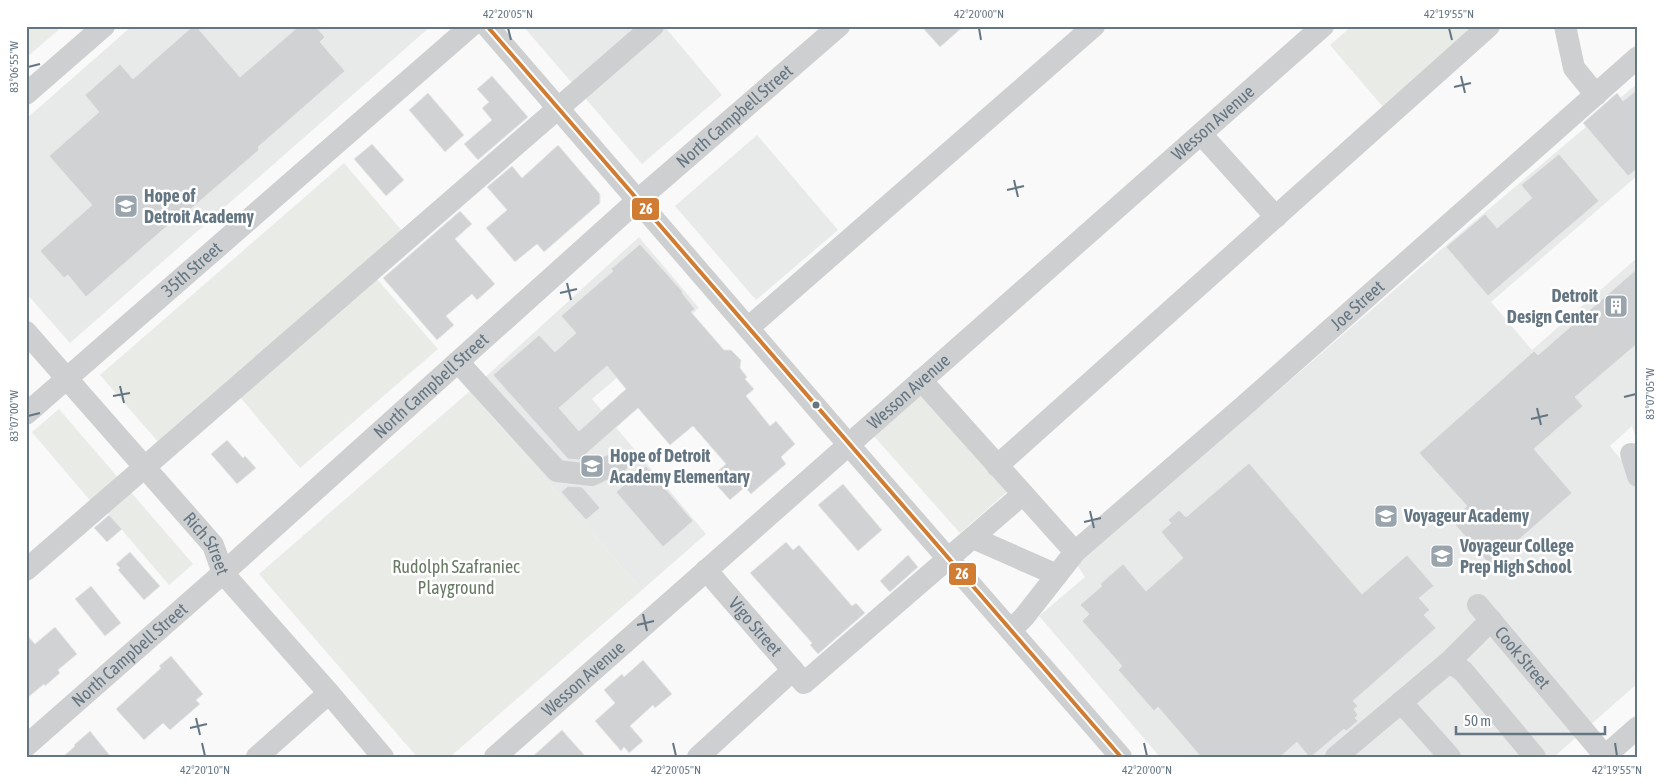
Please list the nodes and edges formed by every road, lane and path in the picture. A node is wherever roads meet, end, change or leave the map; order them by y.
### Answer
1 (104, 26) edge
2 (471, 26) edge
3 (487, 26) edge
4 (653, 26) edge
5 (839, 26) edge
6 (1094, 26) edge
7 (1324, 26) edge
8 (1489, 26) edge
9 (1565, 26) edge
10 (1638, 57) edge
11 (26, 94) edge
12 (1596, 95) junction
13 (558, 109) junction
14 (1201, 134) junction
15 (638, 200) junction
16 (1276, 217) junction
17 (748, 328) junction
18 (26, 332) edge
19 (458, 362) junction
20 (67, 379) junction
21 (920, 380) junction
22 (26, 414) edge
23 (848, 444) junction
24 (1631, 454) dead end
25 (618, 462) dead end
26 (998, 466) junction
27 (144, 467) junction
28 (1638, 476) edge
29 (1023, 494) junction
30 (972, 538) junction
31 (1075, 552) junction
32 (948, 559) junction
33 (26, 570) edge
34 (706, 570) junction
35 (223, 573) junction
36 (1057, 575) junction
37 (1011, 630) junction
38 (1450, 662) junction
39 (798, 676) junction
40 (329, 693) junction
41 (1402, 702) junction
42 (1638, 727) edge
43 (26, 746) edge
44 (1110, 753) edge
45 (496, 756) edge
46 (1532, 756) edge
47 (1605, 756) edge
48 (257, 757) edge
49 (383, 757) edge
50 (698, 757) edge
51 (1336, 757) edge
52 (1450, 757) edge

1 - 11 street
2 - 20 street, 35th Street
3 - 13 street
4 - 13 street
5 - 15 street, North Campbell Street
6 - 17 street
7 - 14 street, Wesson Avenue
8 - 16 street
9 - 12 street
10 - 12 street, Joe Street
12 - 31 street, Joe Street
13 - 15 street
13 - 27 street
14 - 16 street
14 - 21 street, Wesson Avenue
15 - 17 street
15 - 19 street, North Campbell Street
16 - 26 street
17 - 23 street
18 - 20 street, Rich Street
19 - 25 street
19 - 35 street, North Campbell Street
20 - 22 street, 35th Street
20 - 27 street, Rich Street
21 - 23 street, Wesson Avenue
21 - 26 street
23 - 32 street
23 - 34 street, Wesson Avenue
24 - 28 street
26 - 29 street
27 - 33 street
27 - 35 street, Rich Street
29 - 30 street
29 - 31 street
30 - 32 street
30 - 36 street
31 - 36 street, Joe Street
32 - 37 street
32 - 39 street
34 - 39 street, Vigo Street
34 - 45 street, Wesson Avenue
35 - 40 street, Rich Street
35 - 43 street, North Campbell Street
36 - 37 street, Joe Street
37 - 44 street
38 - 41 street
38 - 46 street
38 - 47 street, Cook Street
39 - 50 street
40 - 48 street
40 - 49 street, Rich Street
41 - 51 street
41 - 52 street
42 - 47 street

